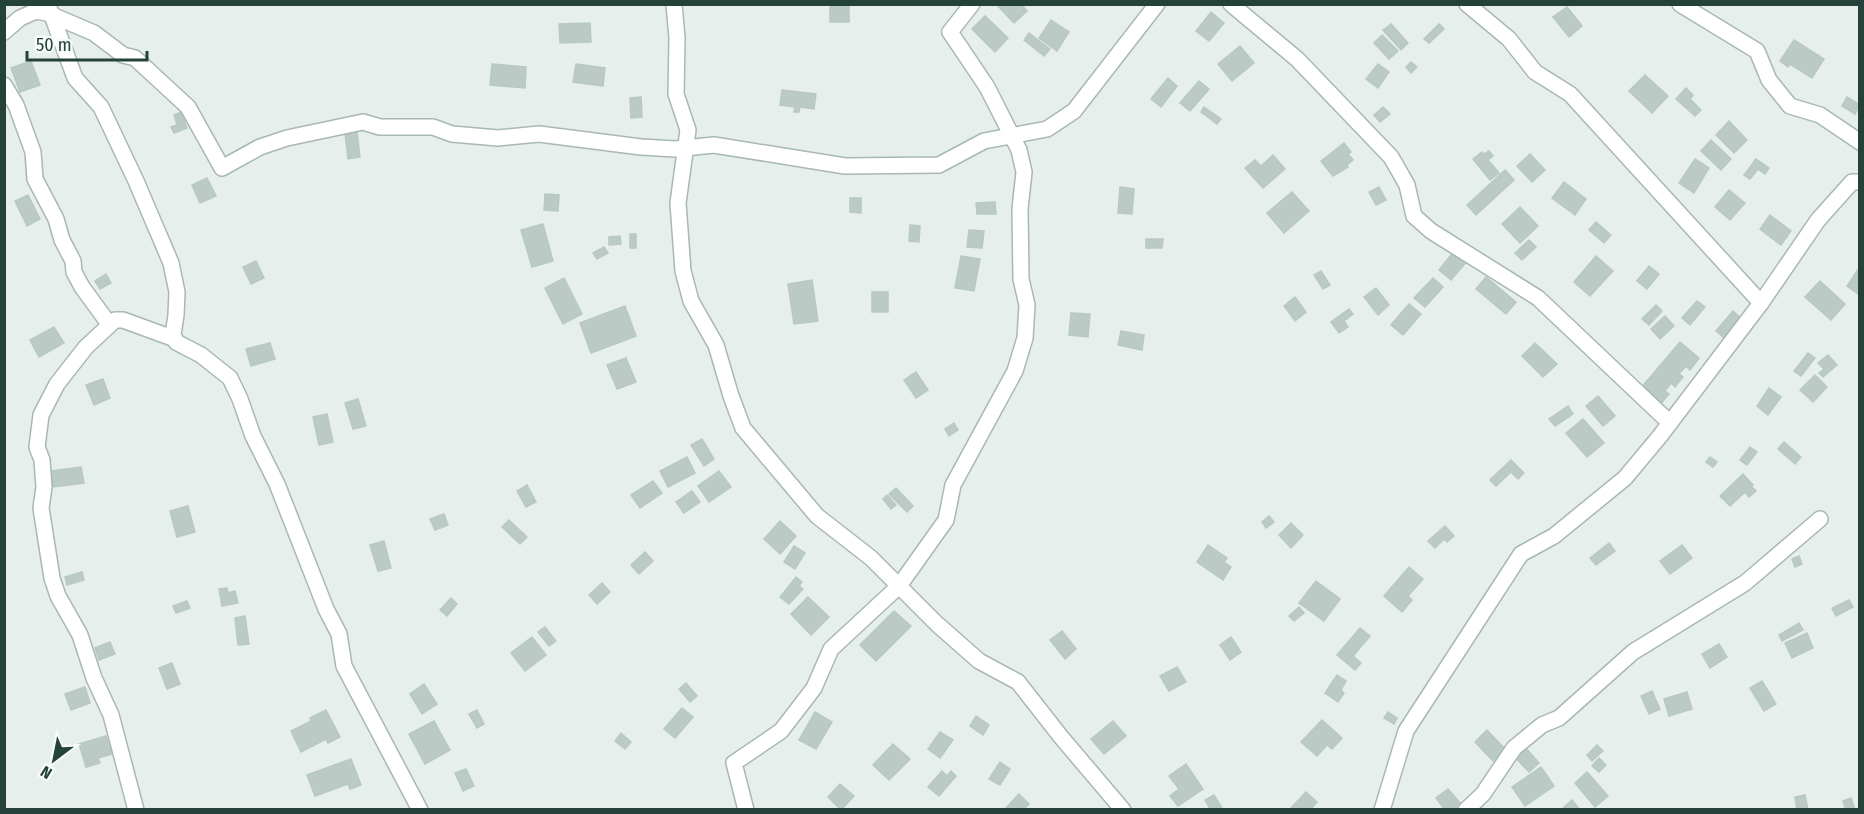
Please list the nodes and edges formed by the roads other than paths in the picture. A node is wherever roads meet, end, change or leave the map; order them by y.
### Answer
1 (36, 4) edge
2 (674, 4) edge
3 (972, 4) edge
4 (1157, 4) edge
5 (1231, 4) edge
6 (1467, 4) edge
7 (1680, 4) edge
8 (50, 10) edge
9 (20, 18) junction
10 (4, 32) edge
11 (4, 85) edge
12 (1012, 136) junction
13 (1860, 142) edge
14 (685, 148) junction
15 (1860, 182) edge
16 (1761, 303) junction
17 (110, 324) junction
18 (175, 339) junction
19 (1670, 423) junction
20 (1820, 519) dead end
21 (899, 586) junction
22 (136, 810) edge
23 (420, 810) edge
24 (746, 810) edge
25 (1123, 810) edge
26 (1382, 810) edge
27 (1466, 810) edge

1 - 9 street
2 - 14 street
3 - 12 street
4 - 12 street
5 - 19 street
6 - 16 street
7 - 13 street
8 - 9 street
8 - 14 street
8 - 18 street
9 - 10 street
11 - 17 street
12 - 14 street
12 - 21 street
14 - 21 street
15 - 16 street
16 - 19 street
17 - 18 street
17 - 22 street
18 - 23 street
19 - 26 street
20 - 27 street
21 - 24 street
21 - 25 street

